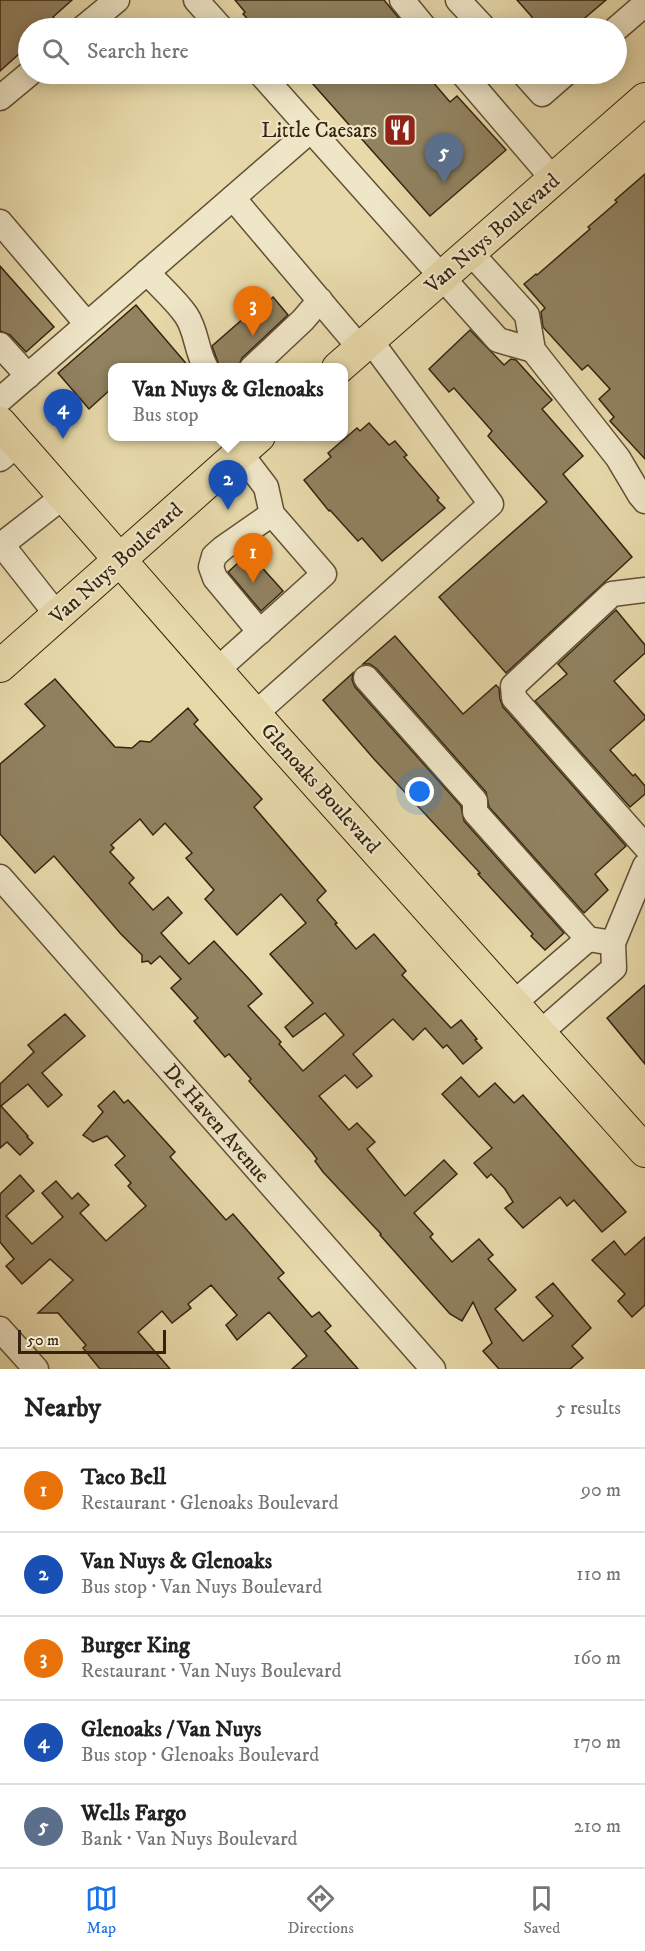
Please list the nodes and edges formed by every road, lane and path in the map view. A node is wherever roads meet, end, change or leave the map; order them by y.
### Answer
1 (117, 0) edge
2 (196, 0) edge
3 (402, 0) edge
4 (458, 0) edge
5 (645, 4) edge
6 (95, 18) edge
7 (212, 18) edge
8 (417, 18) edge
9 (475, 18) edge
10 (627, 20) edge
11 (18, 83) edge
12 (270, 84) edge
13 (472, 84) edge
14 (533, 84) edge
15 (554, 84) edge
16 (0, 98) edge
17 (645, 99) edge
18 (311, 130) junction
19 (553, 179) junction
20 (233, 198) junction
21 (0, 222) edge
22 (470, 252) junction
23 (147, 272) junction
24 (442, 277) junction
25 (320, 300) junction
26 (87, 324) junction
27 (0, 345) edge
28 (533, 350) junction
29 (356, 352) edge
30 (203, 363) edge
31 (257, 363) edge
32 (28, 376) junction
33 (0, 400) edge
34 (6, 442) edge
35 (250, 445) edge
36 (64, 496) junction
37 (643, 496) edge
38 (272, 514) junction
39 (645, 520) edge
40 (1, 546) edge
41 (119, 559) junction
42 (645, 590) edge
43 (57, 615) junction
44 (260, 632) junction
45 (0, 666) edge
46 (217, 670) junction
47 (366, 678) dead end
48 (255, 714) junction
49 (645, 846) edge
50 (645, 866) edge
51 (0, 877) edge
52 (639, 897) edge
53 (588, 939) junction
54 (613, 943) junction
55 (514, 1003) junction
56 (541, 1032) junction
57 (645, 1151) edge
58 (0, 1329) edge
59 (36, 1369) edge
60 (433, 1369) edge

1 - 6 street
2 - 7 street
3 - 8 street
4 - 9 street
5 - 10 street
11 - 16 street
12 - 18 street
13 - 19 street
14 - 15 street
17 - 19 main road, Van Nuys Boulevard
18 - 20 street
18 - 24 street
19 - 22 main road, Van Nuys Boulevard
20 - 23 street
20 - 25 street
21 - 26 street
22 - 24 main road, Van Nuys Boulevard
22 - 28 street
23 - 26 street
23 - 30 street
24 - 28 street
24 - 29 main road, Van Nuys Boulevard
25 - 29 street
25 - 31 street
26 - 32 street
27 - 32 street
28 - 37 street
29 - 48 street
32 - 33 street
34 - 36 main road, Glenoaks Boulevard
35 - 38 street
35 - 41 main road, Van Nuys Boulevard
36 - 40 street
36 - 41 main road, Glenoaks Boulevard
37 - 39 street
38 - 44 street
38 - 44 street
40 - 43 street
41 - 43 main road, Van Nuys Boulevard
41 - 46 main road, Glenoaks Boulevard
42 - 49 street
43 - 45 main road, Van Nuys Boulevard
44 - 46 street
46 - 48 main road, Glenoaks Boulevard
47 - 53 street
48 - 55 main road, Glenoaks Boulevard
50 - 52 street
51 - 60 street, De Haven Avenue
52 - 54 street
53 - 54 street
53 - 55 street
54 - 56 street
55 - 56 main road, Glenoaks Boulevard
56 - 57 main road, Glenoaks Boulevard
58 - 59 street

